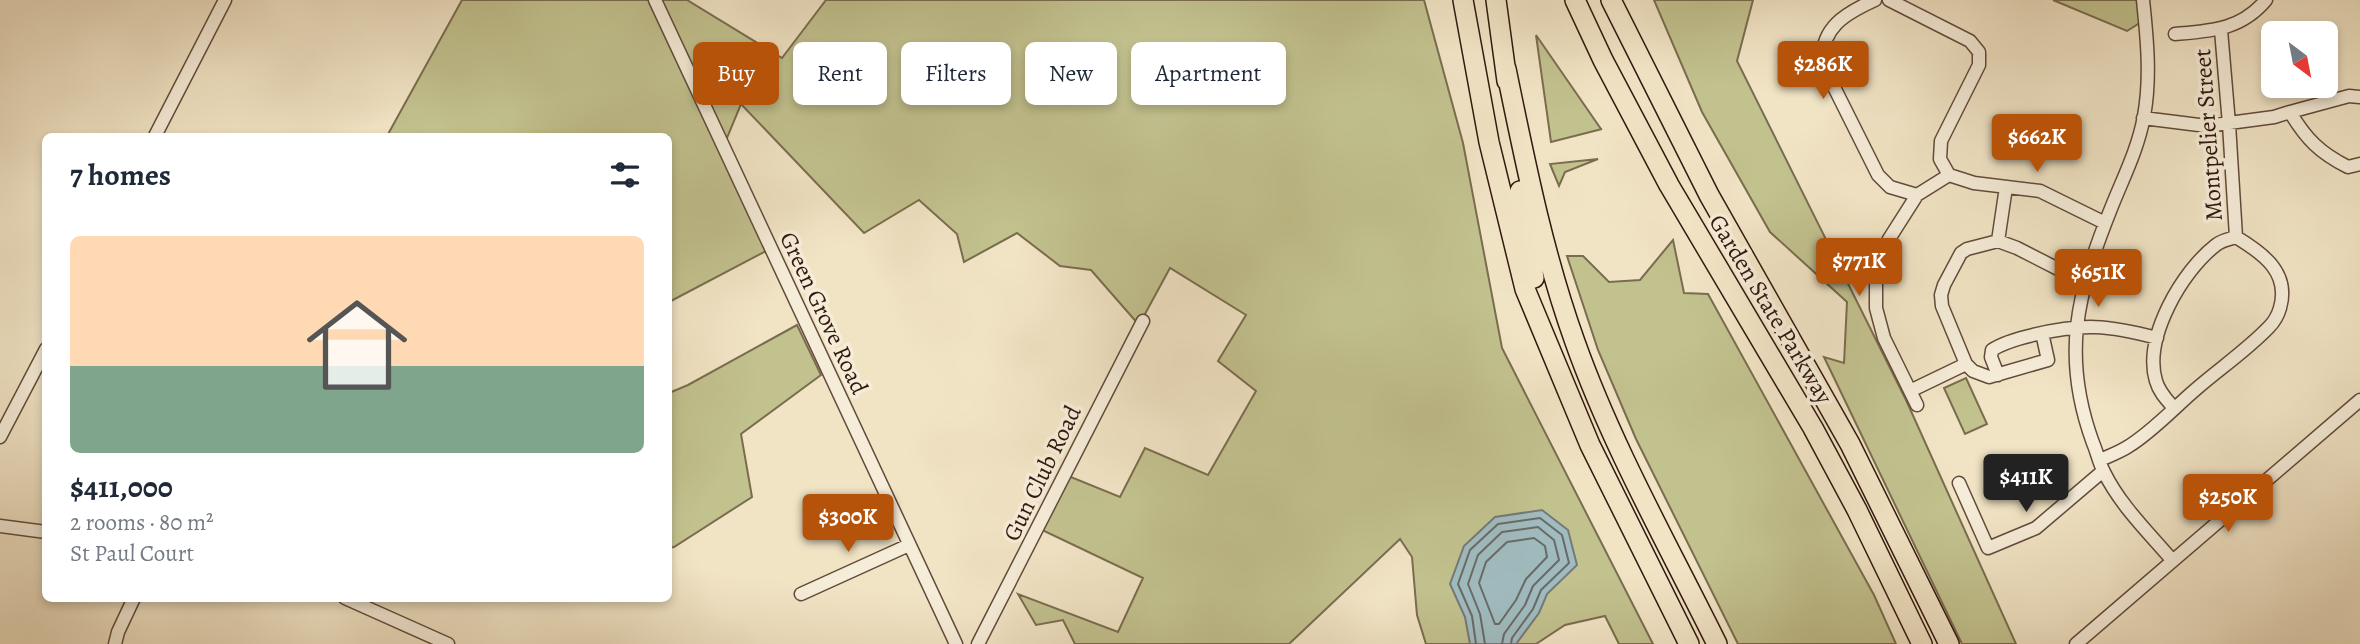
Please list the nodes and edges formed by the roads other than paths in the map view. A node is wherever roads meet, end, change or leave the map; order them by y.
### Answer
1 (225, 0) edge
2 (655, 0) edge
3 (1463, 0) edge
4 (1496, 0) edge
5 (1575, 0) edge
6 (1611, 0) edge
7 (1875, 0) edge
8 (1889, 0) edge
9 (2143, 0) edge
10 (2266, 0) edge
11 (2221, 30) junction
12 (2175, 34) dead end
13 (1506, 69) junction
14 (2360, 97) edge
15 (2290, 112) junction
16 (2143, 118) junction
17 (2230, 124) junction
18 (157, 133) edge
19 (2360, 164) edge
20 (1949, 175) junction
21 (2006, 187) junction
22 (1917, 195) junction
23 (2105, 223) junction
24 (2236, 237) junction
25 (1998, 241) junction
26 (2062, 271) dead end
27 (1143, 321) dead end
28 (2077, 323) junction
29 (2042, 333) junction
30 (2157, 338) junction
31 (1554, 354) junction
32 (42, 357) edge
33 (1966, 364) junction
34 (1998, 375) junction
35 (1910, 391) junction
36 (2360, 400) edge
37 (1917, 405) dead end
38 (2174, 408) junction
39 (0, 437) edge
40 (2101, 466) junction
41 (1959, 483) dead end
42 (0, 526) edge
43 (42, 531) edge
44 (909, 545) junction
45 (2172, 560) junction
46 (802, 594) dead end
47 (132, 602) edge
48 (354, 602) edge
49 (115, 644) edge
50 (448, 644) edge
51 (956, 644) edge
52 (978, 644) edge
53 (1689, 644) edge
54 (1717, 644) edge
55 (1922, 644) edge
56 (1950, 644) edge
57 (2076, 644) edge

1 - 18 street
2 - 44 street, Green Grove Road
3 - 31 highway
4 - 13 highway
5 - 55 highway, Garden State Parkway
6 - 56 highway, Garden State Parkway
7 - 22 street
8 - 20 street
9 - 16 street
10 - 11 street
11 - 12 street
11 - 17 street, Montpelier Street
13 - 31 highway
13 - 54 highway
14 - 15 street
15 - 17 street
15 - 19 street
16 - 17 street
16 - 23 street
17 - 24 street, Montpelier Street
20 - 21 street
20 - 22 street
21 - 23 street
21 - 25 street
22 - 35 street
23 - 28 street
24 - 30 street
24 - 38 street
25 - 26 street
25 - 33 street
27 - 52 street, Gun Club Road
28 - 29 street
28 - 30 street
28 - 40 street
29 - 34 street
29 - 34 street
30 - 38 street
31 - 53 highway
32 - 39 street
33 - 34 street
33 - 35 street
35 - 37 street
36 - 45 street
38 - 40 street
40 - 41 street
40 - 45 street
42 - 43 street
44 - 46 street
44 - 51 street, Green Grove Road
45 - 57 street
47 - 49 street
48 - 50 street

